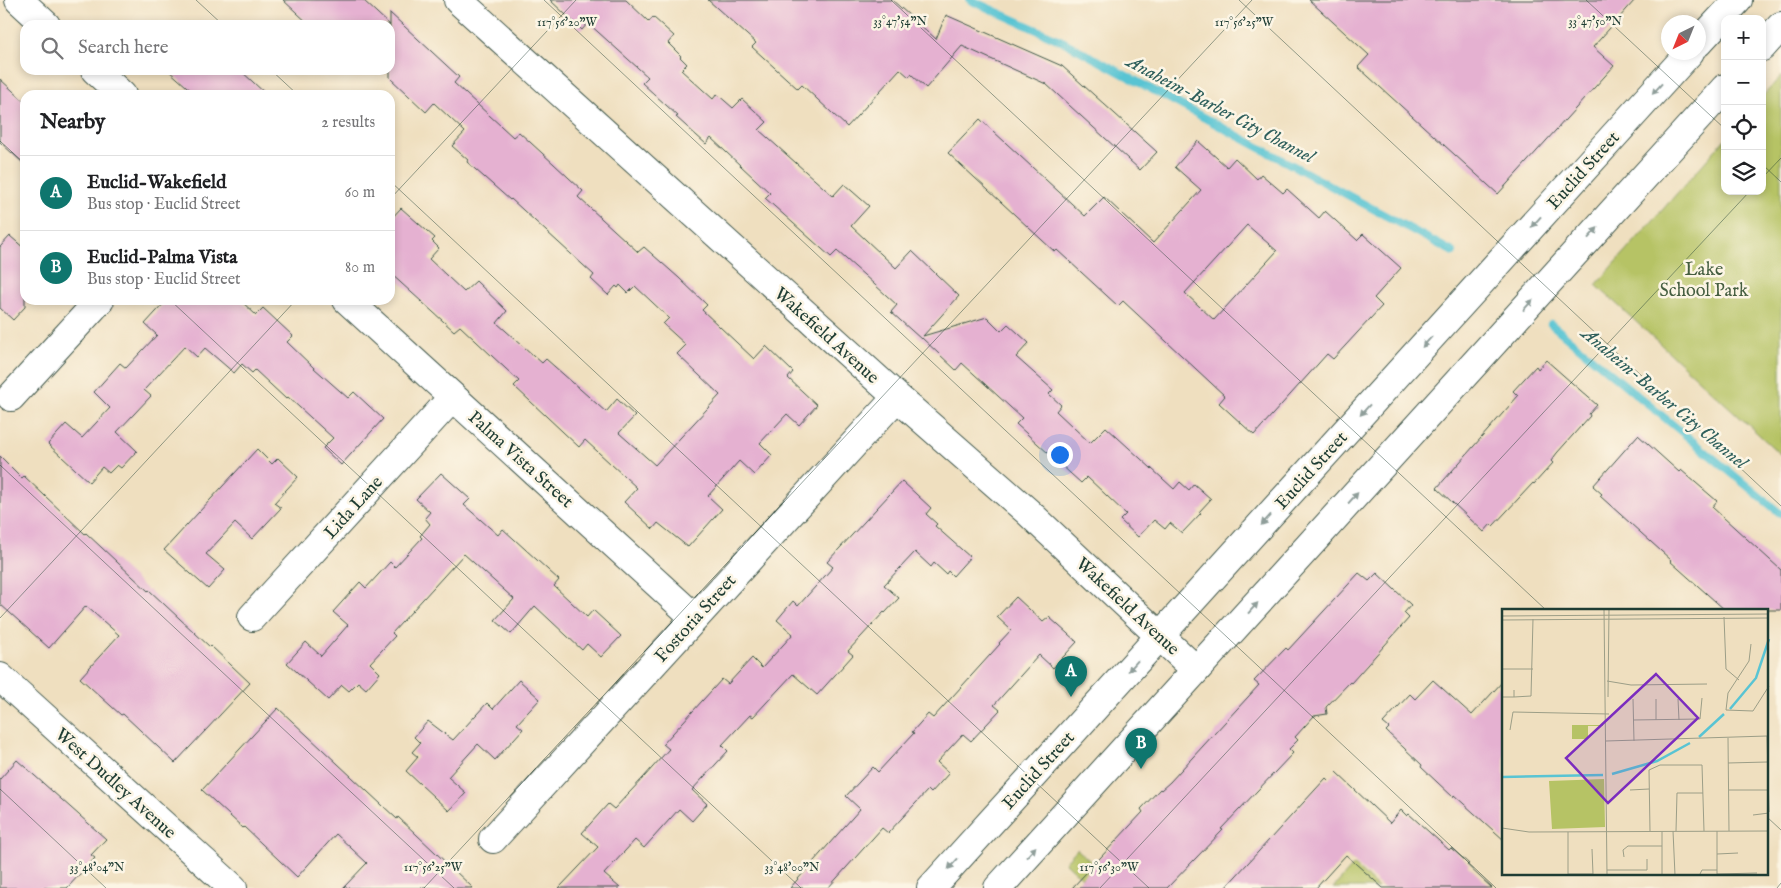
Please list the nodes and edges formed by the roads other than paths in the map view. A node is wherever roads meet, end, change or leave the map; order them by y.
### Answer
1 (19, 0) edge
2 (458, 0) edge
3 (1738, 0) edge
4 (41, 20) edge
5 (1781, 26) edge
6 (1706, 34) edge
7 (1766, 43) edge
8 (1683, 60) edge
9 (100, 75) edge
10 (117, 90) edge
11 (1721, 92) edge
12 (95, 305) edge
13 (352, 305) edge
14 (11, 397) dead end
15 (453, 397) junction
16 (897, 398) junction
17 (252, 616) dead end
18 (695, 618) junction
19 (1160, 637) junction
20 (1196, 670) junction
21 (0, 677) edge
22 (493, 840) dead end
23 (233, 888) edge
24 (931, 888) edge
25 (998, 888) edge

1 - 4 street
2 - 16 street, Wakefield Avenue
3 - 6 street
5 - 7 street
8 -> 19 street, Euclid Street
9 - 10 street
20 -> 11 street
12 - 14 street
13 - 15 street, Palma Vista Street
15 - 17 street, Lida Lane
15 - 18 street, Palma Vista Street
16 - 18 street, Fostoria Street
16 - 19 street, Wakefield Avenue
18 - 22 street, Fostoria Street
19 - 20 street, Wakefield Avenue
19 -> 24 street, Euclid Street
25 -> 20 street
21 - 23 street, West Dudley Avenue

